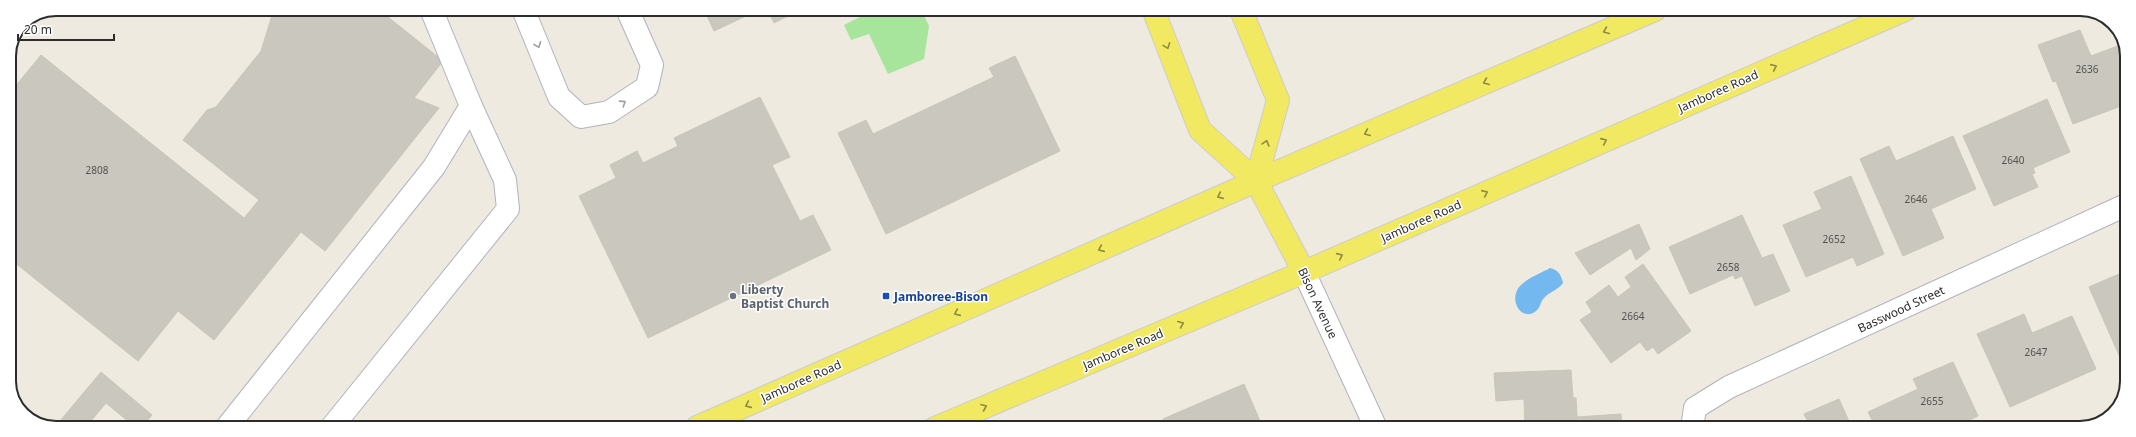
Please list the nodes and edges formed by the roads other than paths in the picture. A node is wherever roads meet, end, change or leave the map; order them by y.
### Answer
1 (434, 16) edge
2 (526, 16) edge
3 (630, 16) edge
4 (1155, 16) edge
5 (1243, 16) edge
6 (1641, 16) edge
7 (1891, 16) edge
8 (471, 106) junction
9 (1256, 181) junction
10 (2120, 208) edge
11 (1304, 272) junction
12 (232, 421) edge
13 (337, 421) edge
14 (710, 421) edge
15 (952, 421) edge
16 (1373, 421) edge
17 (1693, 421) edge

1 - 8 street
2 -> 3 street
4 -> 9 main road, Bison Avenue
9 -> 5 main road
6 -> 9 main road, Jamboree Road
11 -> 7 main road, Jamboree Road
8 - 12 street
8 - 13 street
9 - 11 main road, Bison Avenue
9 -> 14 main road, Jamboree Road
10 - 17 street, Basswood Street
15 -> 11 main road, Jamboree Road
11 - 16 street, Bison Avenue

